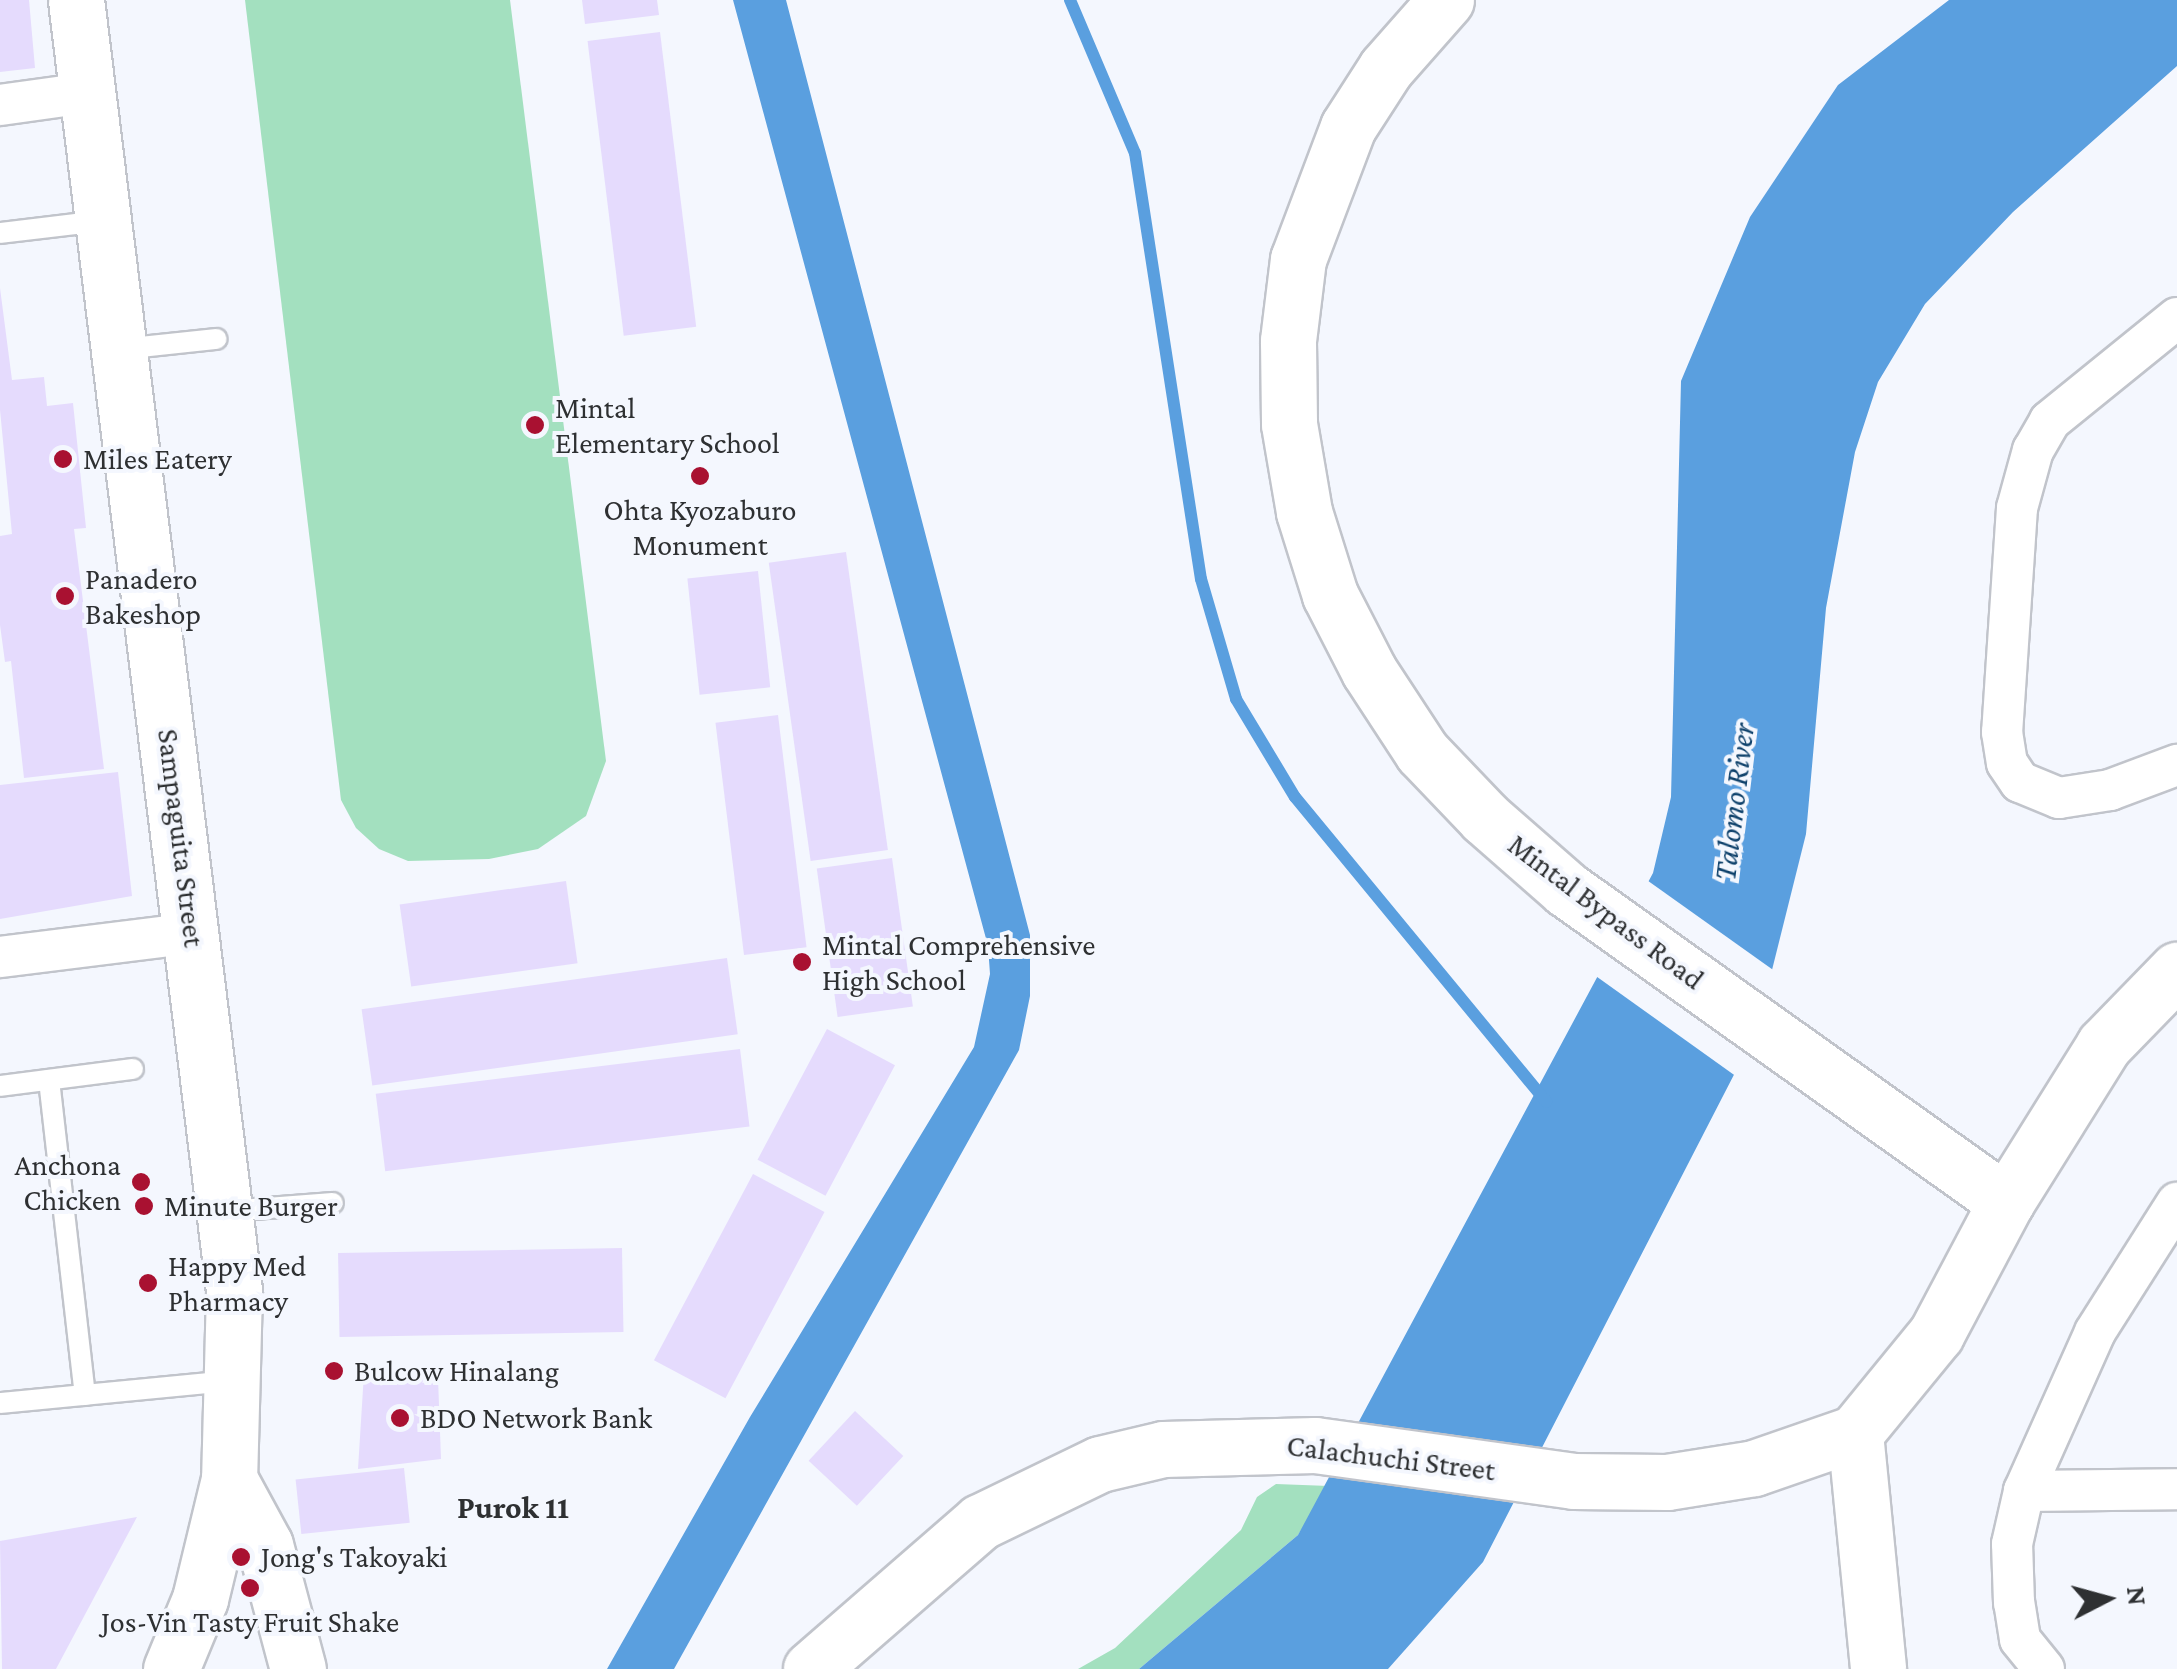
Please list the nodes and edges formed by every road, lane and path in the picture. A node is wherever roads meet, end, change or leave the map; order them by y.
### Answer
1 (76, 0) edge
2 (1446, 0) edge
3 (86, 93) junction
4 (0, 104) edge
5 (101, 221) junction
6 (0, 233) edge
7 (2177, 318) edge
8 (216, 339) dead end
9 (120, 349) junction
10 (2177, 765) edge
11 (192, 933) junction
12 (0, 957) edge
13 (2177, 970) edge
14 (132, 1070) dead end
15 (49, 1080) junction
16 (0, 1086) edge
17 (2006, 1202) junction
18 (333, 1203) dead end
19 (2177, 1203) edge
20 (228, 1211) junction
21 (235, 1380) junction
22 (85, 1395) junction
23 (0, 1403) edge
24 (1854, 1433) junction
25 (229, 1480) junction
26 (2177, 1489) edge
27 (2024, 1490) junction
28 (170, 1669) edge
29 (298, 1669) edge
30 (811, 1669) edge
31 (1878, 1669) edge
32 (2044, 1669) edge

1 - 3 main road, Sampaguita Street
2 - 17 main road, Mintal Bypass Road
3 - 4 street
3 - 5 main road, Sampaguita Street
5 - 6 lane
5 - 9 main road, Sampaguita Street
7 - 10 street
8 - 9 lane
9 - 11 main road, Sampaguita Street
11 - 12 street
11 - 20 main road, Sampaguita Street
13 - 17 main road
14 - 15 lane
15 - 16 lane
15 - 22 lane
17 - 24 main road
18 - 20 lane
19 - 27 street
20 - 21 main road, Sampaguita Street
21 - 22 lane
21 - 25 main road, Sampaguita Street
22 - 23 lane
24 - 30 main road, Calachuchi Street
24 - 31 main road
25 - 28 main road, Sampaguita Street
25 - 29 main road
26 - 27 street
27 - 32 street

